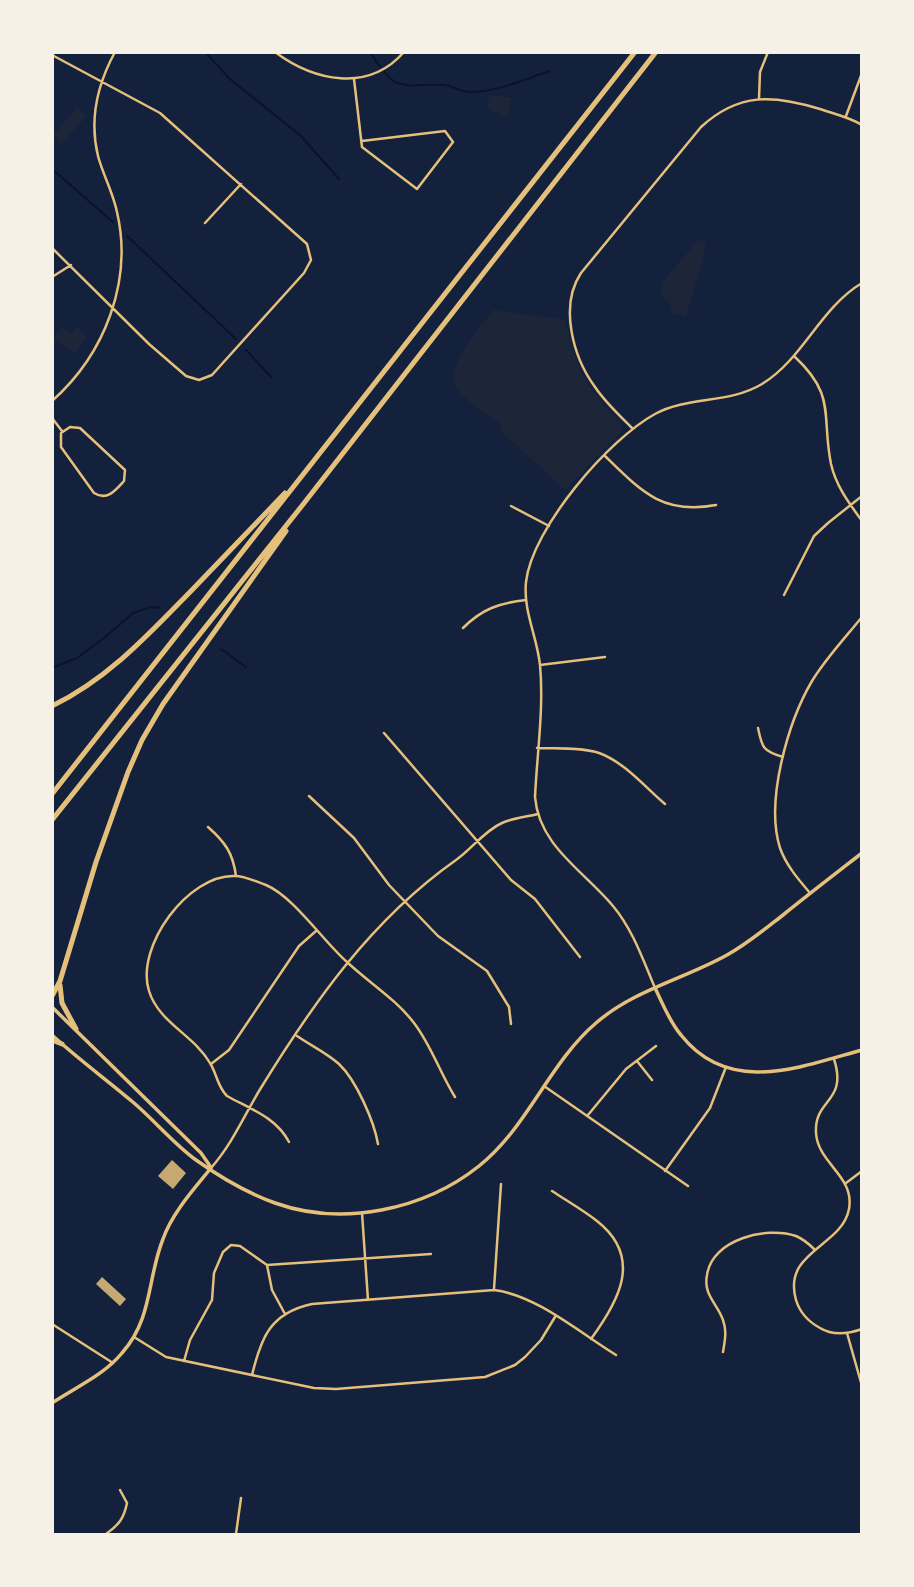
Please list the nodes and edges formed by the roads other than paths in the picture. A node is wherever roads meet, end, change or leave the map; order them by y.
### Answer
1 (115, 52) edge
2 (275, 52) edge
3 (404, 52) edge
4 (635, 52) edge
5 (656, 52) edge
6 (768, 52) edge
7 (52, 55) edge
8 (862, 73) edge
9 (354, 79) junction
10 (101, 80) junction
11 (759, 99) junction
12 (846, 117) junction
13 (862, 125) edge
14 (362, 141) junction
15 (241, 184) junction
16 (205, 223) dead end
17 (52, 248) edge
18 (71, 265) junction
19 (52, 277) edge
20 (862, 284) edge
21 (113, 307) junction
22 (794, 356) junction
23 (52, 401) edge
24 (52, 418) edge
25 (632, 428) junction
26 (62, 431) junction
27 (605, 456) junction
28 (306, 470) junction
29 (862, 496) edge
30 (850, 504) junction
31 (716, 505) dead end
32 (511, 506) dead end
33 (301, 507) junction
34 (862, 521) edge
35 (549, 526) junction
36 (784, 595) dead end
37 (526, 600) junction
38 (862, 617) edge
39 (463, 628) dead end
40 (605, 657) dead end
41 (540, 665) junction
42 (52, 706) edge
43 (758, 728) dead end
44 (384, 733) dead end
45 (537, 748) junction
46 (783, 757) junction
47 (52, 794) edge
48 (309, 796) dead end
49 (665, 804) dead end
50 (538, 814) junction
51 (52, 820) edge
52 (208, 827) dead end
53 (477, 841) junction
54 (862, 853) edge
55 (236, 876) junction
56 (810, 893) junction
57 (405, 902) junction
58 (317, 930) junction
59 (580, 957) dead end
60 (346, 962) junction
61 (60, 982) junction
62 (655, 988) junction
63 (52, 996) edge
64 (52, 1007) edge
65 (511, 1024) dead end
66 (76, 1029) junction
67 (296, 1036) junction
68 (52, 1038) edge
69 (62, 1044) joint
70 (656, 1046) dead end
71 (862, 1050) edge
72 (833, 1058) junction
73 (637, 1060) junction
74 (211, 1063) junction
75 (726, 1067) junction
76 (652, 1080) dead end
77 (544, 1086) junction
78 (455, 1097) dead end
79 (250, 1108) junction
80 (587, 1116) junction
81 (289, 1142) dead end
82 (379, 1144) dead end
83 (211, 1168) junction
84 (665, 1171) junction
85 (862, 1171) edge
86 (846, 1182) junction
87 (501, 1184) dead end
88 (688, 1186) dead end
89 (552, 1191) dead end
90 (362, 1213) junction
91 (814, 1249) junction
92 (431, 1254) dead end
93 (366, 1258) junction
94 (267, 1265) junction
95 (494, 1290) junction
96 (368, 1300) junction
97 (285, 1314) junction
98 (555, 1317) junction
99 (52, 1324) edge
100 (862, 1329) edge
101 (847, 1333) junction
102 (134, 1337) junction
103 (591, 1339) junction
104 (723, 1352) dead end
105 (616, 1356) dead end
106 (184, 1361) junction
107 (113, 1363) junction
108 (252, 1376) junction
109 (862, 1386) edge
110 (52, 1403) edge
111 (120, 1489) dead end
112 (241, 1498) dead end
113 (106, 1535) edge
114 (236, 1535) edge

1 - 10 street
2 - 9 street
3 - 9 street
4 - 28 highway
5 - 33 highway
6 - 11 street
7 - 10 street
8 - 12 street
9 - 14 street
10 - 15 street
10 - 21 street
11 - 12 street
11 - 25 street
12 - 13 street
14 - 14 street
15 - 16 street
15 - 21 street
17 - 18 street
18 - 19 street
18 - 21 street
20 - 22 street
21 - 23 street
22 - 25 street
22 - 30 street
24 - 26 street
25 - 27 street
26 - 26 street
27 - 31 street
27 - 35 street
28 - 42 highway
28 - 47 highway
29 - 30 street
30 - 34 street
30 - 36 street
32 - 35 street
33 - 51 highway
33 - 61 highway
35 - 37 street
37 - 39 street
37 - 41 street
38 - 46 street
40 - 41 street
41 - 45 street
43 - 46 street
44 - 53 street
45 - 49 street
45 - 50 street
46 - 56 street
48 - 57 street
50 - 53 street
50 - 62 street
52 - 55 street
53 - 57 street
53 - 59 street
54 - 56 street
55 - 58 street
55 - 74 street
56 - 62 street
57 - 60 street
57 - 65 street
58 - 60 street
58 - 74 street
60 - 67 street
60 - 78 street
61 - 63 highway
61 - 66 highway
62 - 75 street
62 - 77 street
64 - 66 street
66 - 83 street
67 - 79 street
67 - 82 street
68 - 69 highway
69 - 83 street
70 - 73 street
71 - 72 street
72 - 75 street
72 - 86 street
73 - 76 street
73 - 80 street
74 - 79 street
75 - 84 street
77 - 80 street
77 - 90 street
79 - 81 street
79 - 83 street
80 - 84 street
83 - 90 street
83 - 102 street
84 - 88 street
85 - 86 street
86 - 91 street
87 - 95 street
89 - 103 street
90 - 93 street
91 - 101 street
91 - 104 street
92 - 93 street
93 - 94 street
93 - 96 street
94 - 97 street
94 - 106 street
95 - 96 street
95 - 98 street
96 - 97 street
97 - 108 street
98 - 103 street
98 - 108 street
99 - 107 street
100 - 101 street
101 - 109 street
102 - 106 street
102 - 107 street
103 - 105 street
106 - 108 street
107 - 110 street
111 - 113 street
112 - 114 street

